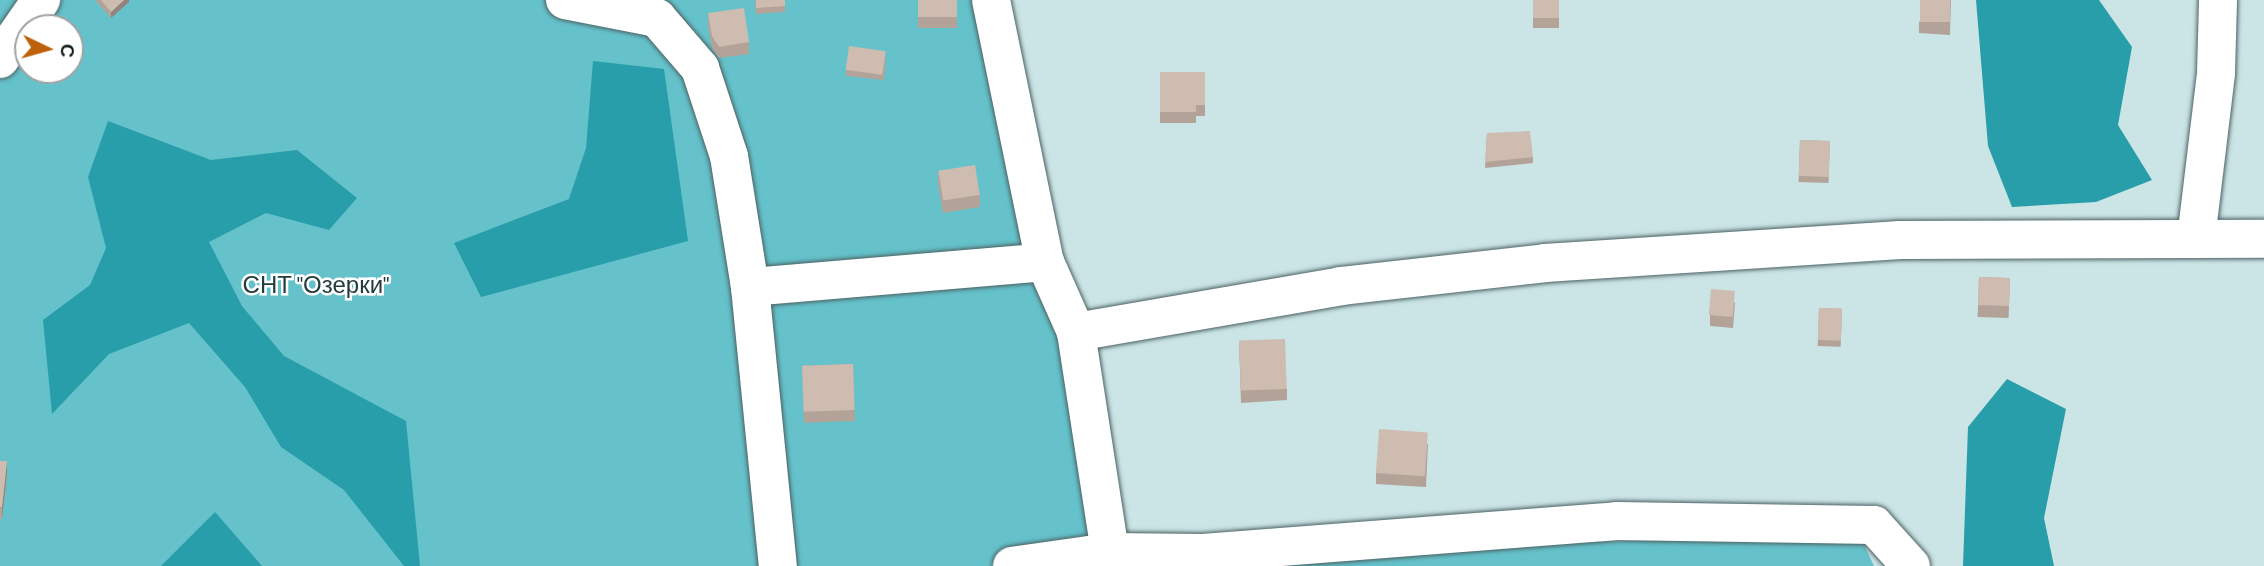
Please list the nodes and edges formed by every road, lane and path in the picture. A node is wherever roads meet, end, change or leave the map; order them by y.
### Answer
1 (41, 0) edge
2 (565, 0) edge
3 (991, 0) edge
4 (2217, 0) edge
5 (0, 59) edge
6 (2196, 239) junction
7 (2264, 239) edge
8 (1045, 262) junction
9 (750, 287) junction
10 (1076, 332) junction
11 (1111, 552) junction
12 (778, 566) edge
13 (1012, 566) edge
14 (1911, 566) edge

1 - 5 street
2 - 9 street
3 - 8 street
4 - 6 street
6 - 7 street
6 - 10 street
8 - 9 street
8 - 10 street
9 - 12 street
10 - 11 street
11 - 13 street
11 - 14 street

